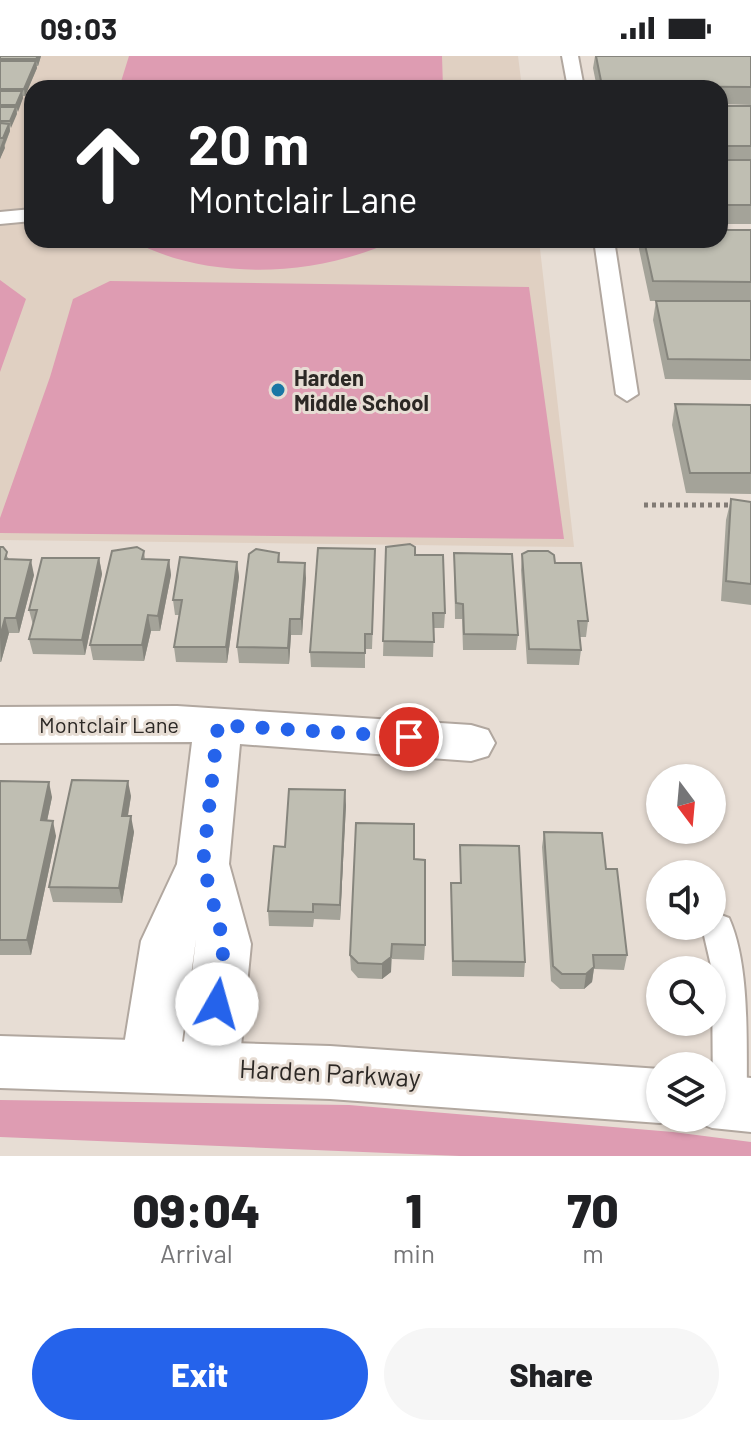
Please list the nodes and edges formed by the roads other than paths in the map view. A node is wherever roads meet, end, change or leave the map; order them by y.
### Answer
1 (570, 56) edge
2 (574, 80) edge
3 (24, 216) edge
4 (0, 218) edge
5 (605, 248) edge
6 (627, 394) dead end
7 (0, 725) edge
8 (218, 725) junction
9 (471, 743) dead end
10 (203, 864) junction
11 (721, 940) edge
12 (0, 1062) edge
13 (150, 1064) junction
14 (210, 1067) junction
15 (646, 1095) edge
16 (731, 1103) edge

1 - 2 lane
3 - 4 lane
5 - 6 lane
7 - 8 street, Montclair Lane
8 - 9 street, Montclair Lane
8 - 10 street
10 - 13 street
10 - 14 street
11 - 16 lane
12 - 13 street, Harden Parkway
13 - 14 street, Harden Parkway
14 - 15 street, Harden Parkway

